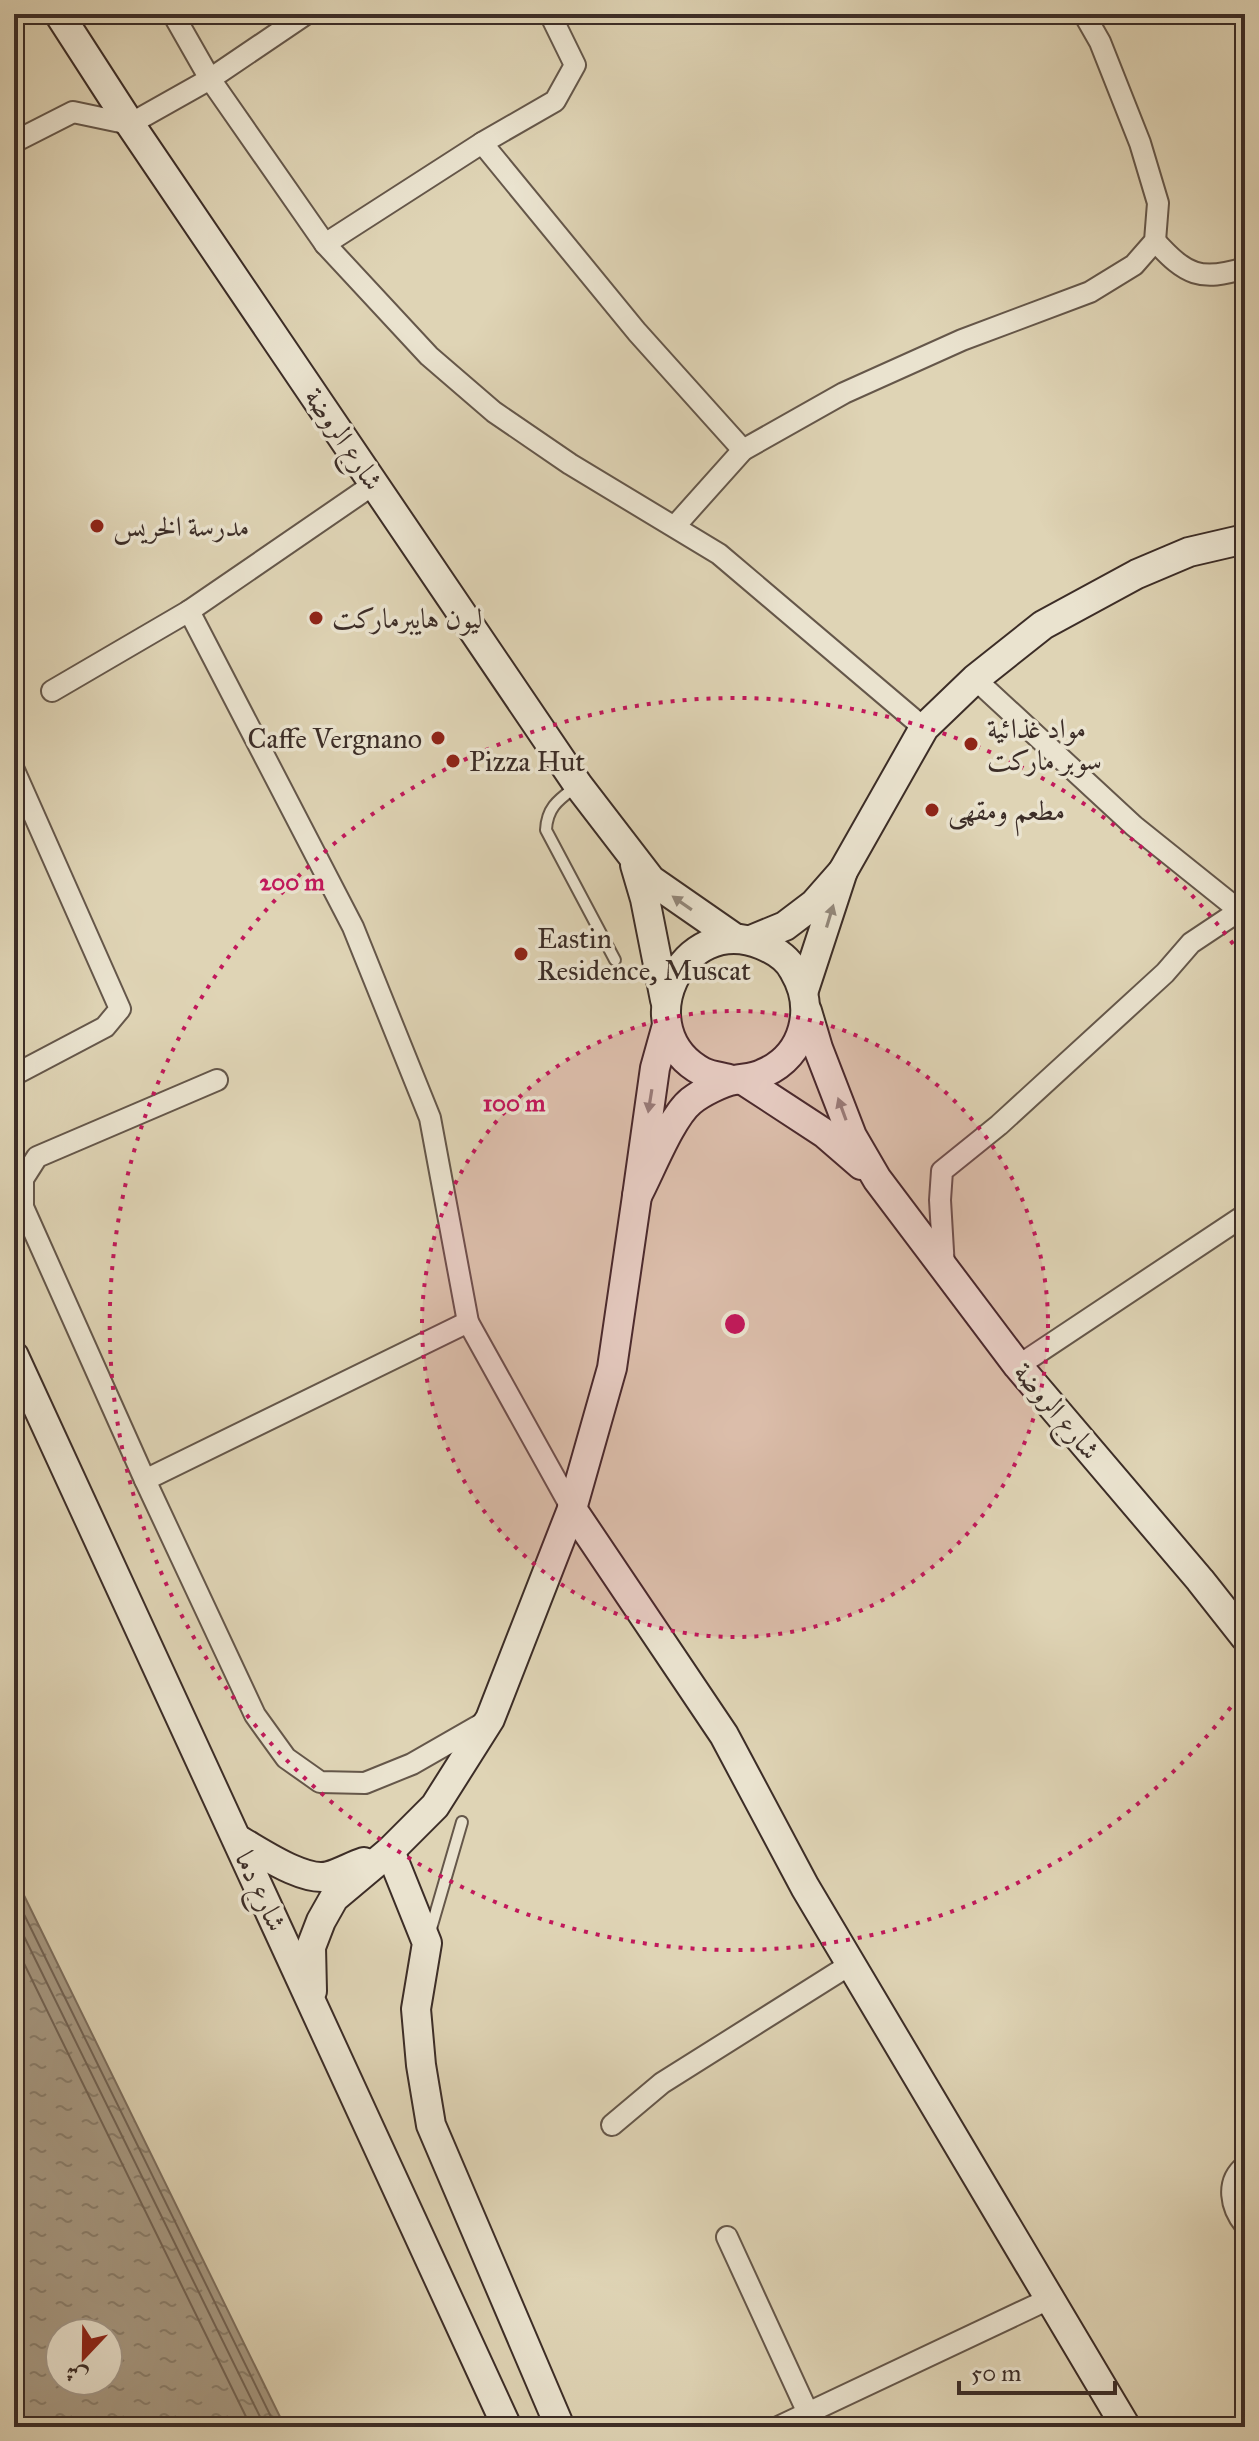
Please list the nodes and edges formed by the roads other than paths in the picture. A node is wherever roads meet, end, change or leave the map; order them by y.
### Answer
1 (59, 14) edge
2 (173, 14) edge
3 (306, 14) edge
4 (550, 14) edge
5 (1084, 14) edge
6 (210, 79) junction
7 (130, 124) junction
8 (14, 142) edge
9 (482, 143) junction
10 (1155, 241) junction
11 (325, 244) junction
12 (1245, 268) edge
13 (743, 450) junction
14 (374, 484) junction
15 (675, 526) junction
16 (1245, 539) edge
17 (189, 611) junction
18 (975, 679) junction
19 (52, 691) dead end
20 (924, 728) junction
21 (14, 770) edge
22 (578, 785) junction
23 (633, 860) junction
24 (843, 871) junction
25 (1243, 913) edge
26 (744, 940) junction
27 (615, 960) dead end
28 (805, 1000) junction
29 (666, 1014) junction
30 (14, 1075) edge
31 (217, 1080) dead end
32 (737, 1080) junction
33 (877, 1179) junction
34 (637, 1196) junction
35 (1245, 1215) edge
36 (944, 1268) junction
37 (468, 1322) junction
38 (14, 1356) edge
39 (1018, 1366) junction
40 (145, 1480) junction
41 (572, 1509) junction
42 (1245, 1637) edge
43 (490, 1719) junction
44 (462, 1822) dead end
45 (237, 1839) junction
46 (390, 1851) junction
47 (427, 1943) junction
48 (851, 1964) junction
49 (312, 2001) junction
50 (612, 2125) dead end
51 (1245, 2166) edge
52 (1245, 2225) edge
53 (727, 2237) dead end
54 (1049, 2299) junction
55 (808, 2413) junction
56 (507, 2427) edge
57 (560, 2427) edge
58 (778, 2427) edge
59 (1126, 2427) edge

1 - 7 street, شارع الروضة
2 - 6 street
3 - 6 street
4 - 9 street
5 - 10 street
6 - 7 street
6 - 11 street
7 - 8 street
7 - 14 street, شارع الروضة
9 - 11 street
9 - 13 street
10 - 12 street
10 - 13 street
11 - 15 street
13 - 15 street
14 - 17 street
14 - 22 street, شارع الروضة
15 - 20 street
16 - 18 street
17 - 19 street
17 - 37 street
18 - 20 street
18 - 25 street
20 - 24 street
21 - 30 street
22 - 23 street, شارع الروضة
22 - 27 lane
26 -> 23 street, شارع الروضة
23 - 29 street, شارع الروضة
24 - 26 street
28 -> 24 street
25 - 36 street
26 - 28 street
26 - 29 street
28 - 32 street
33 -> 28 street, شارع الروضة
29 - 32 street
29 -> 34 street
31 - 40 street
32 - 33 street, شارع الروضة
32 - 34 street
33 - 36 street, شارع الروضة
34 - 41 street
35 - 39 street
36 - 39 street, شارع الروضة
37 - 40 street
37 - 41 street
38 - 45 street, شارع دما
39 - 42 street, شارع الروضة
40 - 43 street
41 - 43 street
41 - 48 street
43 - 46 street
44 - 47 lane
45 - 46 street
45 - 49 street, شارع دما
46 - 47 street
46 - 49 street
47 - 57 street
48 - 50 street
48 - 54 street
49 - 56 street, شارع دما
51 - 52 street
53 - 55 street
54 - 55 street
54 - 59 street
55 - 58 street

